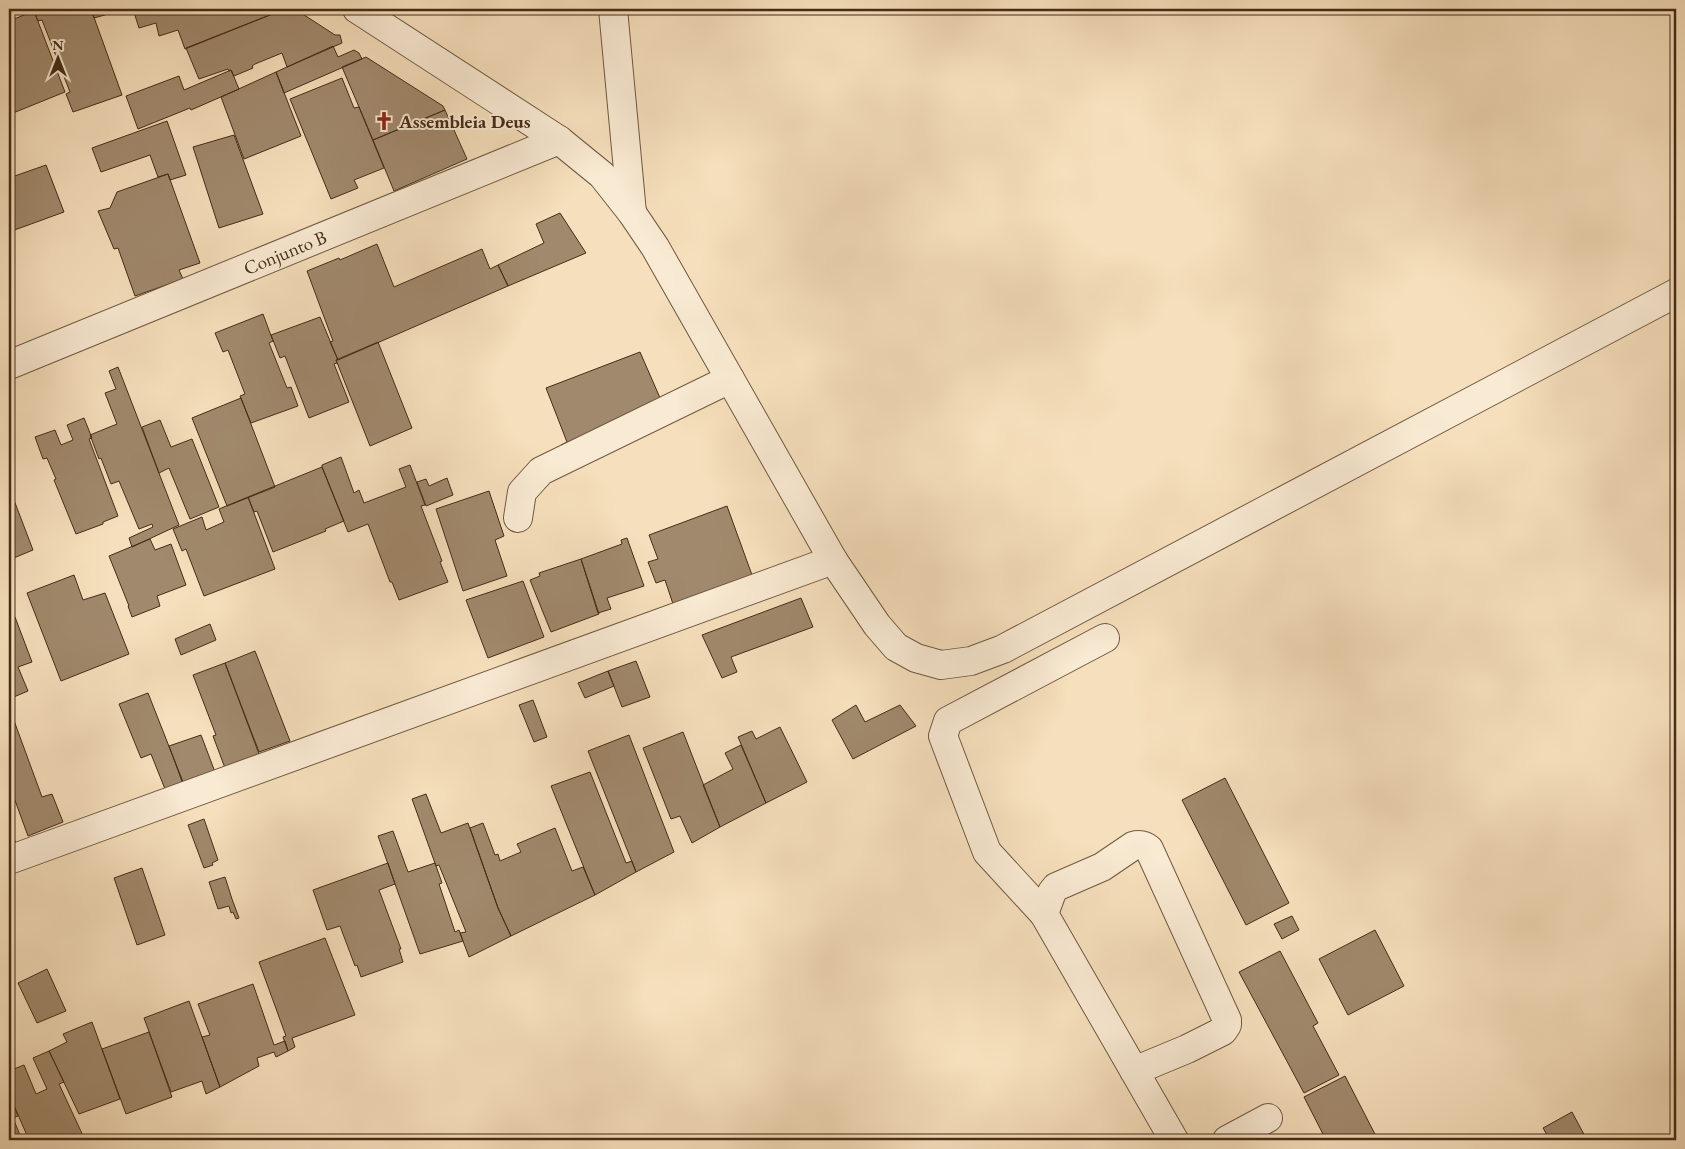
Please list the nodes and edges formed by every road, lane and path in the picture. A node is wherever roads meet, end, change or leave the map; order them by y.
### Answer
1 (357, 9) edge
2 (613, 9) edge
3 (559, 140) junction
4 (632, 213) junction
5 (1676, 293) edge
6 (9, 365) edge
7 (730, 379) junction
8 (518, 518) dead end
9 (833, 560) junction
10 (1105, 638) dead end
11 (9, 860) edge
12 (1044, 914) junction
13 (1134, 1071) junction
14 (1268, 1118) dead end
15 (1174, 1140) edge
16 (1226, 1140) edge

1 - 3 street
2 - 4 street
3 - 4 street
3 - 6 street, Conjunto B
4 - 7 street
5 - 9 street
7 - 8 street
7 - 9 street
9 - 11 street
10 - 12 street
12 - 13 street
12 - 13 street
13 - 15 street
14 - 16 street

